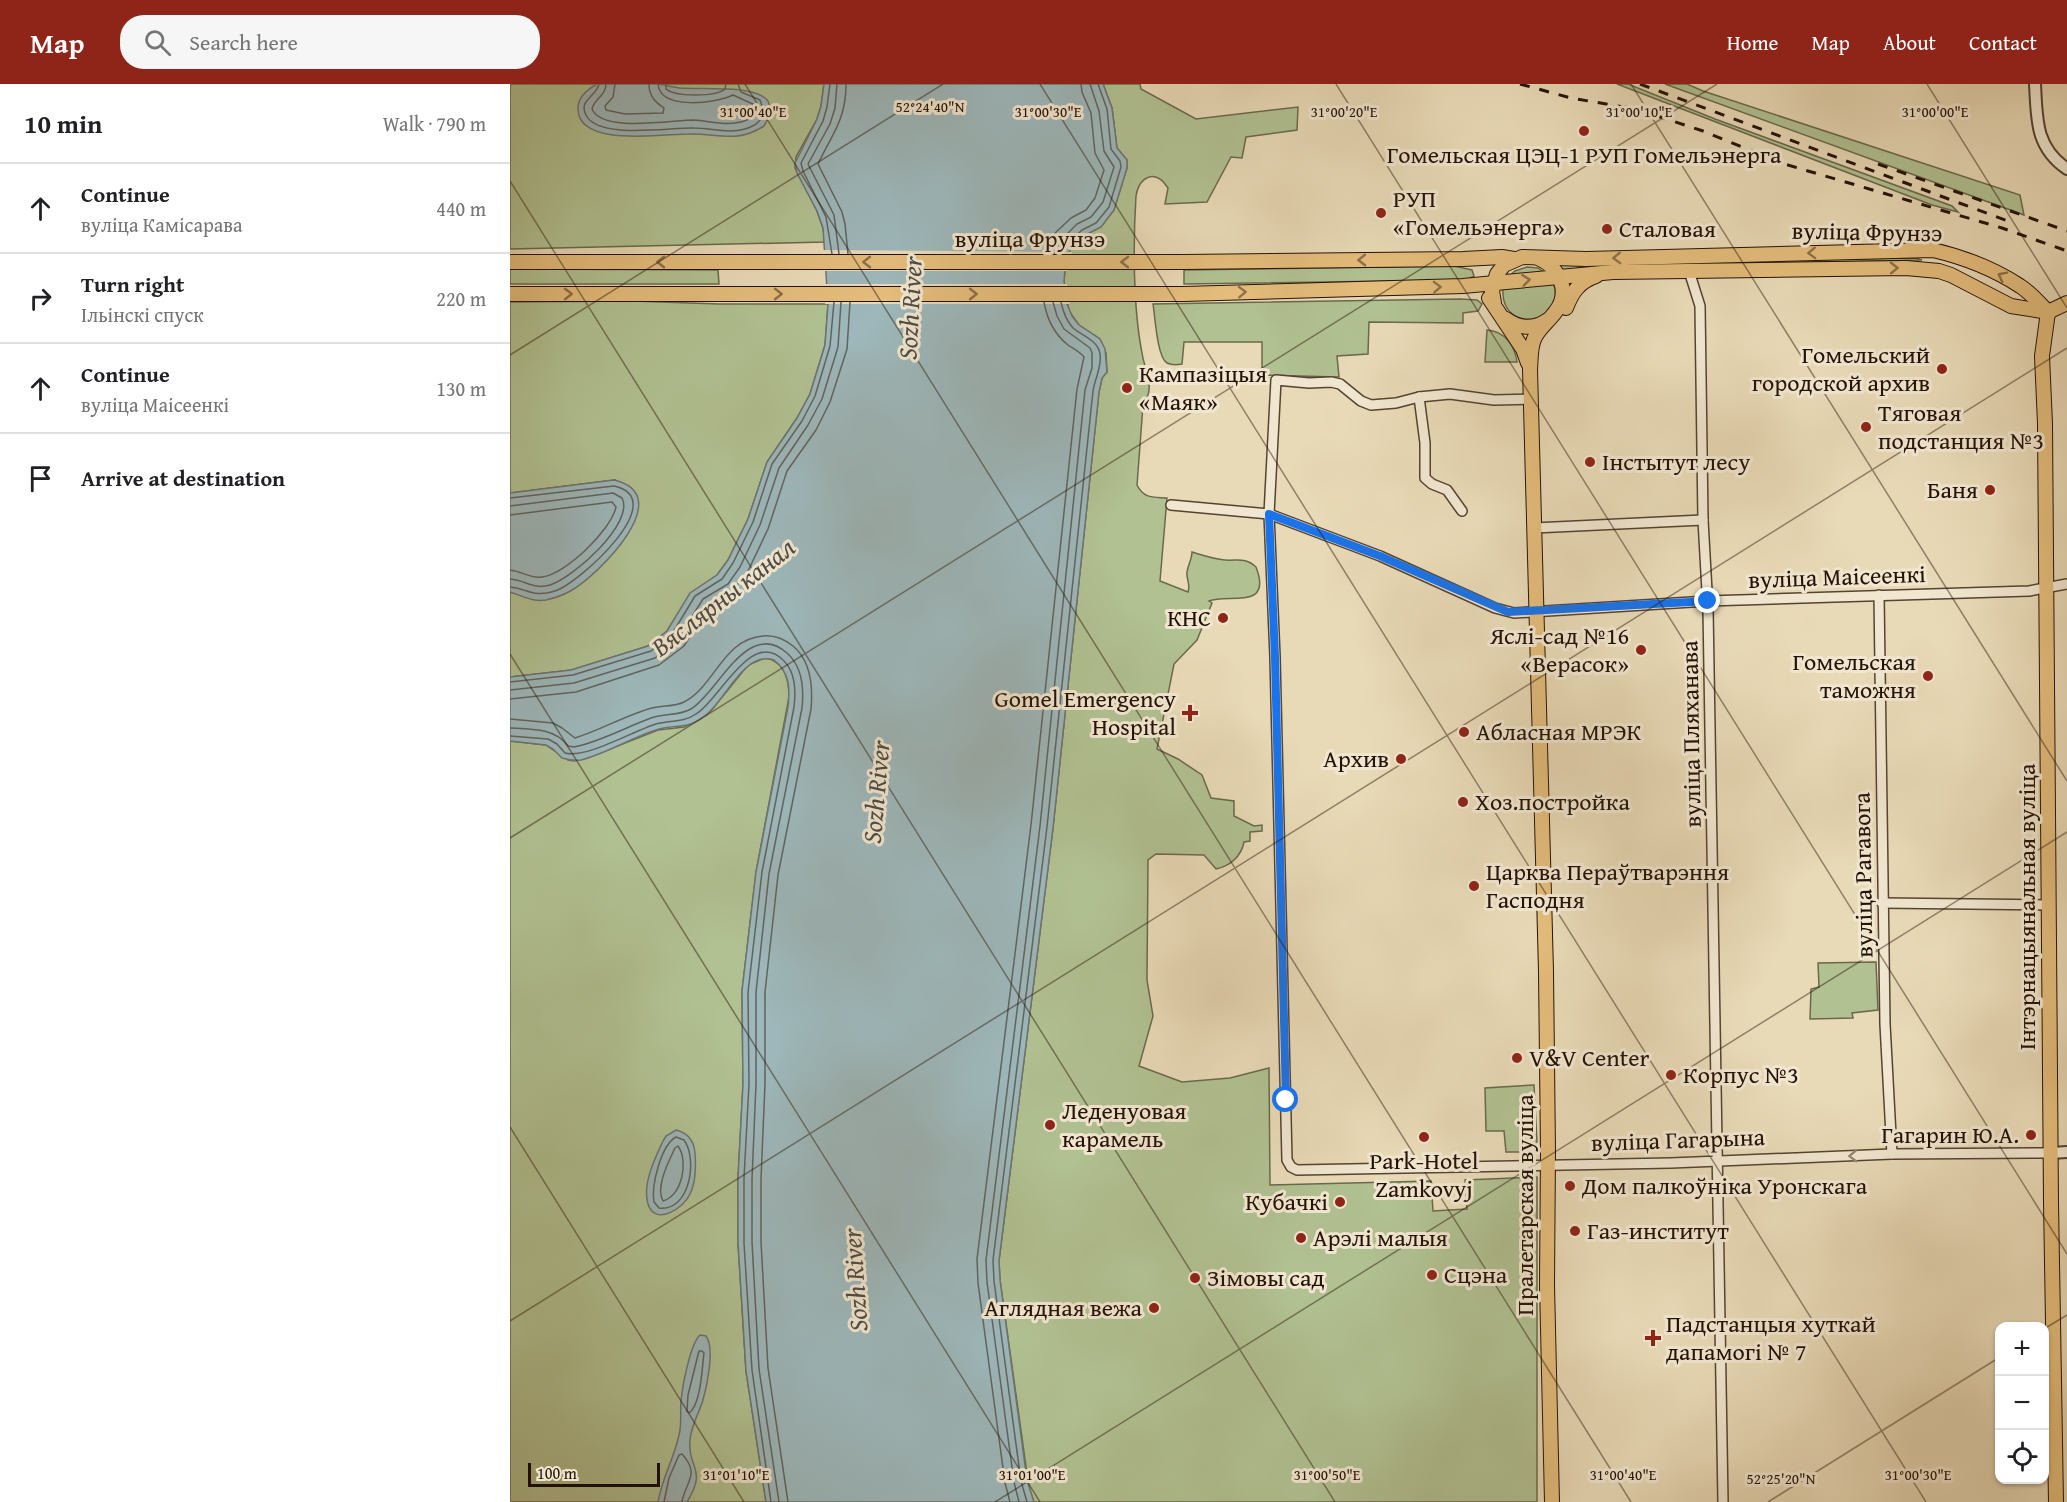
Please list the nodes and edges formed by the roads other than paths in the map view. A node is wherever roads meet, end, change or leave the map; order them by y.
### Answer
1 (2035, 84) edge
2 (2067, 169) edge
3 (1538, 258) junction
4 (1514, 259) junction
5 (510, 262) edge
6 (1613, 272) junction
7 (1689, 272) junction
8 (1560, 277) junction
9 (1493, 284) junction
10 (1463, 286) junction
11 (510, 294) edge
12 (1494, 303) junction
13 (2067, 303) edge
14 (2048, 312) junction
15 (1503, 317) junction
16 (1551, 319) junction
17 (1532, 354) junction
18 (1530, 369) junction
19 (1419, 397) junction
20 (1531, 399) junction
21 (1171, 505) dead end
22 (1462, 511) dead end
23 (1269, 514) junction
24 (1703, 520) junction
25 (1534, 528) junction
26 (2067, 584) edge
27 (2047, 587) junction
28 (1879, 595) junction
29 (1708, 601) junction
30 (1535, 611) junction
31 (1882, 903) junction
32 (2049, 904) junction
33 (2067, 1152) edge
34 (2051, 1153) junction
35 (1892, 1154) junction
36 (1718, 1161) junction
37 (1548, 1165) junction
38 (1552, 1502) edge
39 (1723, 1502) edge
40 (2056, 1502) edge

1 - 2 street
3 - 4 main road, вуліца Фрунзэ
3 - 8 main road
14 -> 3 main road, вуліца Фрунзэ
4 -> 5 main road, вуліца Фрунзэ
4 - 9 main road
6 - 7 main road, вуліца Фрунзэ
6 - 8 main road, вуліца Фрунзэ
6 - 17 main road, вуліца Фрунзэ
7 -> 14 main road, вуліца Фрунзэ
7 - 24 street, вуліца Пляханава
9 -> 8 main road, вуліца Фрунзэ
8 - 16 main road, Пралетарская вуліца
9 - 10 main road, вуліца Фрунзэ
9 - 12 main road
11 -> 10 main road, вуліца Фрунзэ
10 - 12 main road
12 - 15 main road, Пралетарская вуліца
13 - 14 main road
14 - 27 main road, Інтэрнацыянальная вуліца
15 - 16 main road
15 - 18 main road, Пралетарская вуліца
16 - 17 main road, Пралетарская вуліца
17 - 18 main road, Пралетарская вуліца
18 - 20 main road, Пралетарская вуліца
19 - 20 street
19 - 22 street
19 - 23 street
20 - 25 main road, Пралетарская вуліца
21 - 23 street, вуліца Маісеенкі
23 - 30 street, вуліца Маісеенкі
23 - 37 street, вуліца Гагарына
24 - 25 street
24 - 29 street, вуліца Пляханава
25 - 30 main road, Пралетарская вуліца
26 - 27 street, вуліца Маісеенкі
27 - 28 street, вуліца Маісеенкі
27 - 32 main road, Інтэрнацыянальная вуліца
28 - 29 street, вуліца Маісеенкі
28 - 31 street, вуліца Рагавога
29 - 30 street, вуліца Маісеенкі
29 - 36 street, вуліца Пляханава
30 - 37 main road, Пралетарская вуліца
31 - 32 street
31 - 35 street, вуліца Рагавога
32 - 34 main road, Інтэрнацыянальная вуліца
33 - 34 street, вуліца Гагарына
34 - 35 street, вуліца Гагарына
34 - 40 main road, Інтэрнацыянальная вуліца
35 -> 36 street, вуліца Гагарына
36 - 37 street, вуліца Гагарына
36 - 39 street, вуліца Пляханава
37 - 38 main road, Пралетарская вуліца

